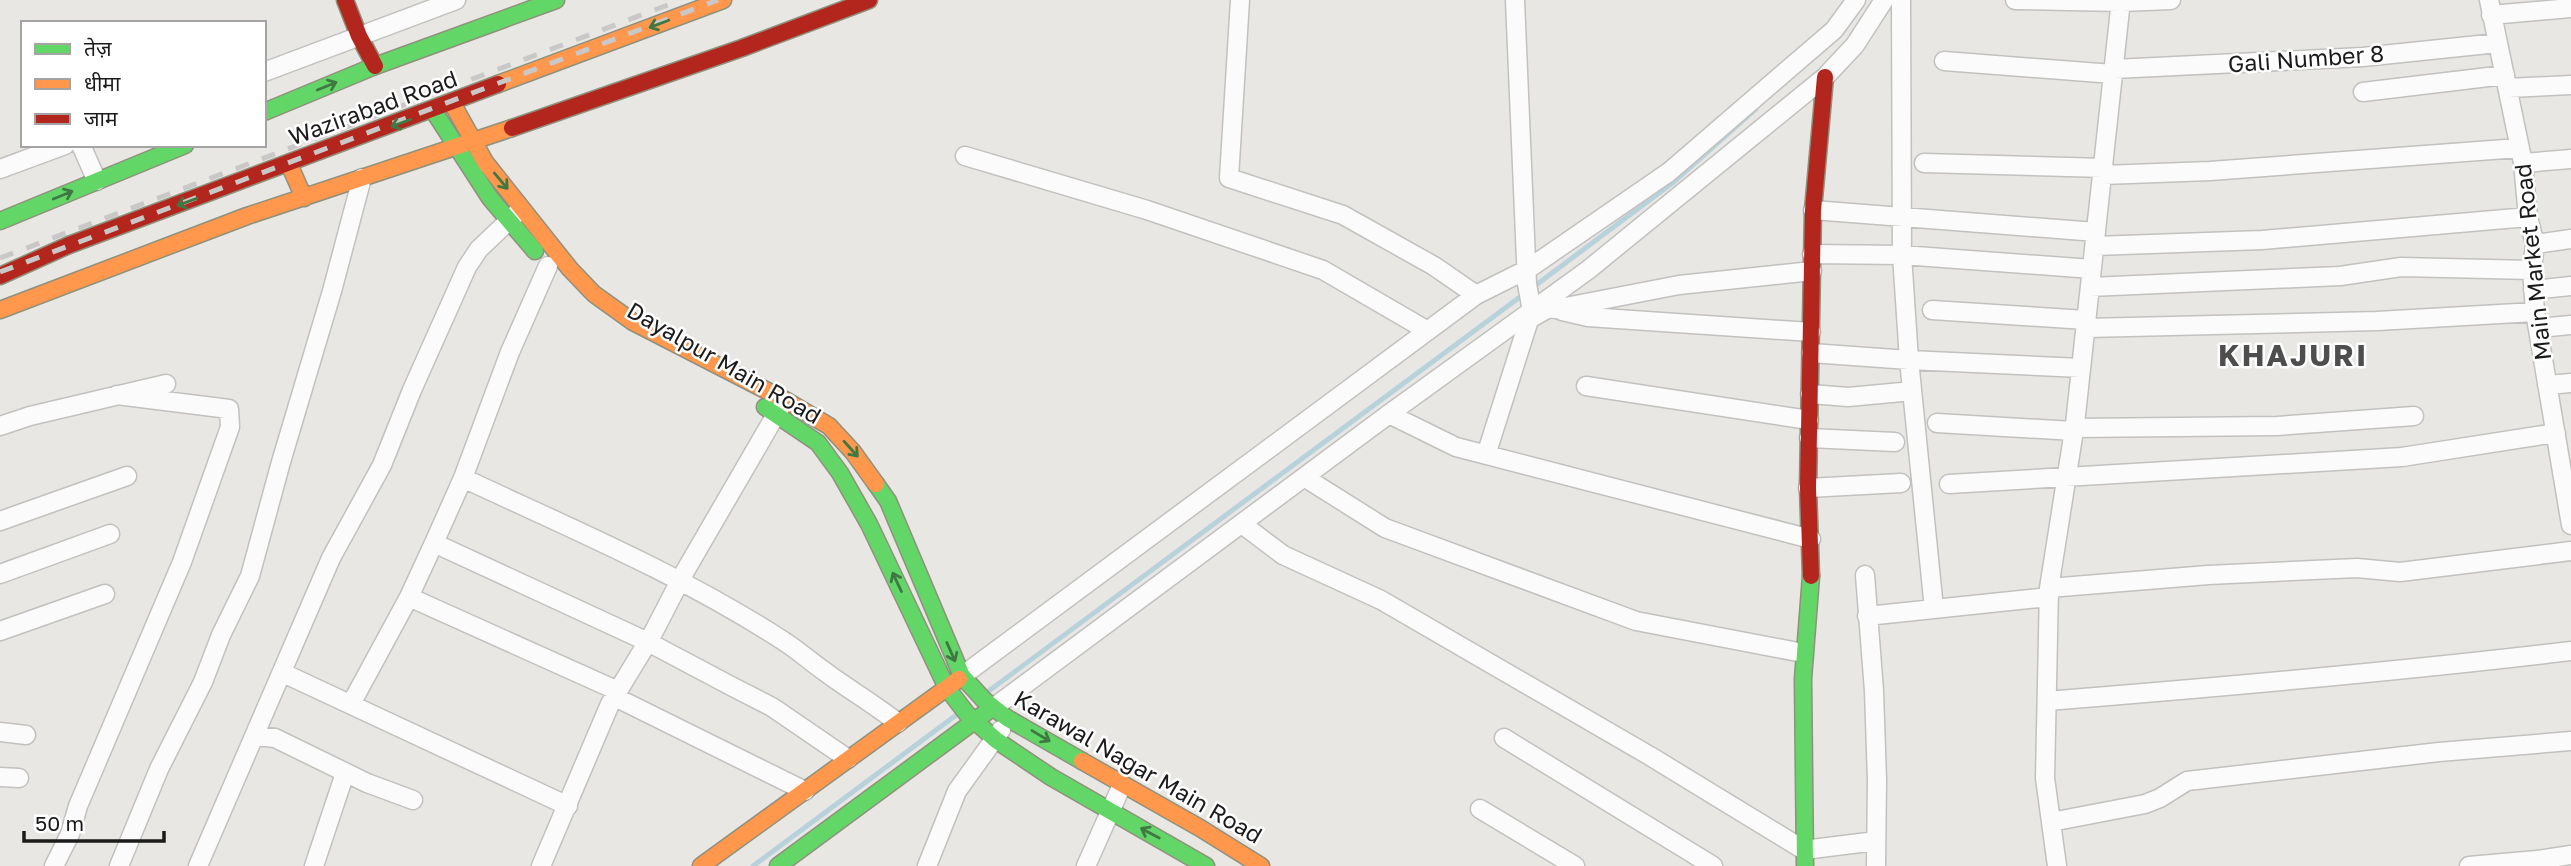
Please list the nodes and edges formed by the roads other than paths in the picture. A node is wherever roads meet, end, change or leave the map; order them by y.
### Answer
1 (345, 0) edge
2 (456, 0) edge
3 (556, 0) edge
4 (723, 0) edge
5 (869, 0) edge
6 (1240, 0) edge
7 (1516, 0) edge
8 (1856, 0) edge
9 (1884, 0) edge
10 (1901, 0) edge
11 (2015, 0) edge
12 (2171, 0) edge
13 (2121, 1) edge
14 (2490, 8) edge
15 (2571, 8) edge
16 (359, 36) junction
17 (2498, 43) junction
18 (1944, 61) dead end
19 (375, 66) junction
20 (266, 71) edge
21 (2113, 72) junction
22 (1825, 77) junction
23 (2506, 81) junction
24 (2571, 85) edge
25 (2363, 92) dead end
26 (452, 103) junction
27 (433, 110) junction
28 (266, 111) edge
29 (473, 142) junction
30 (60, 147) edge
31 (82, 147) edge
32 (180, 147) edge
33 (457, 147) junction
34 (965, 156) dead end
35 (2521, 156) junction
36 (2571, 159) edge
37 (1924, 163) dead end
38 (289, 164) junction
39 (0, 169) edge
40 (2103, 172) junction
41 (362, 178) junction
42 (97, 181) junction
43 (304, 198) junction
44 (1813, 211) junction
45 (516, 213) junction
46 (1902, 217) junction
47 (2528, 217) junction
48 (0, 221) edge
49 (2096, 239) junction
50 (2571, 239) edge
51 (2535, 244) junction
52 (1902, 255) junction
53 (1812, 262) junction
54 (548, 267) junction
55 (2532, 270) junction
56 (0, 276) edge
57 (1527, 277) junction
58 (2091, 278) junction
59 (2571, 286) edge
60 (2533, 290) junction
61 (1476, 295) junction
62 (1555, 309) junction
63 (0, 310) edge
64 (1932, 310) dead end
65 (1530, 312) junction
66 (2537, 320) junction
67 (2086, 324) junction
68 (2571, 325) edge
69 (1427, 331) junction
70 (1811, 332) junction
71 (1811, 353) junction
72 (1909, 360) junction
73 (2081, 368) junction
74 (2571, 383) edge
75 (166, 384) dead end
76 (2547, 385) junction
77 (1586, 386) dead end
78 (1902, 392) dead end
79 (1810, 394) junction
80 (117, 395) junction
81 (781, 407) junction
82 (1389, 414) junction
83 (2414, 416) dead end
84 (1937, 423) dead end
85 (0, 426) edge
86 (1809, 429) junction
87 (2074, 430) junction
88 (2556, 433) junction
89 (1895, 442) dead end
90 (1486, 455) junction
91 (127, 476) dead end
92 (1304, 477) junction
93 (463, 478) junction
94 (2067, 478) junction
95 (1901, 483) dead end
96 (1949, 484) dead end
97 (1808, 488) junction
98 (2569, 492) edge
99 (0, 521) edge
100 (1242, 524) junction
101 (2571, 525) edge
102 (110, 534) dead end
103 (1811, 539) junction
104 (434, 543) junction
105 (2571, 551) edge
106 (0, 574) edge
107 (1865, 575) dead end
108 (680, 581) junction
109 (2049, 593) junction
110 (105, 594) dead end
111 (409, 597) junction
112 (1934, 609) junction
113 (1867, 616) junction
114 (0, 631) edge
115 (648, 642) junction
116 (2571, 651) edge
117 (1803, 653) junction
118 (283, 673) junction
119 (964, 678) junction
120 (948, 690) junction
121 (616, 694) junction
122 (2047, 701) junction
123 (351, 704) junction
124 (995, 708) junction
125 (971, 717) junction
126 (898, 723) junction
127 (0, 732) edge
128 (26, 735) dead end
129 (256, 736) junction
130 (1504, 738) dead end
131 (996, 740) junction
132 (2571, 741) edge
133 (848, 759) junction
134 (345, 773) junction
135 (0, 777) edge
136 (19, 778) dead end
137 (1122, 785) junction
138 (805, 791) junction
139 (414, 800) dead end
140 (568, 806) junction
141 (1480, 809) dead end
142 (1110, 812) junction
143 (2051, 822) junction
144 (1876, 841) junction
145 (2571, 855) edge
146 (1804, 858) edge
147 (1187, 860) edge
148 (54, 866) edge
149 (119, 866) edge
150 (198, 866) edge
151 (314, 866) edge
152 (541, 866) edge
153 (701, 866) edge
154 (778, 866) edge
155 (927, 866) edge
156 (1086, 866) edge
157 (1206, 866) edge
158 (1261, 866) edge
159 (1575, 866) edge
160 (1713, 866) edge
161 (1876, 866) edge
162 (2057, 866) edge
163 (2469, 866) edge

1 - 16 main road
2 - 16 street
3 - 19 main road, Wazirabad Road
4 -> 26 main road, Wazirabad Road
5 - 29 main road
6 - 61 street
7 - 57 street
8 - 57 street
9 - 22 street
10 - 46 street
11 - 13 street
12 - 13 street
13 - 21 street
14 - 15 street
14 - 17 street, Main Market Road
16 - 19 main road
16 - 20 street
17 - 21 street, Gali Number 8
17 - 23 street, Main Market Road
18 - 21 street, Gali Number 8
28 -> 19 main road, Wazirabad Road
21 - 40 street
22 - 44 main road
22 - 65 street
23 - 24 street
23 - 25 street
23 - 35 street, Main Market Road
26 - 27 main road, Wazirabad Road
26 - 29 main road, Dayalpur Main Road
27 - 33 main road, Dayalpur Main Road
27 -> 38 main road, Wazirabad Road
29 - 33 main road
29 -> 45 main road, Dayalpur Main Road
30 - 39 street
31 - 42 street
32 - 42 main road
33 - 41 main road
33 - 45 main road, Dayalpur Main Road
34 - 69 street
35 - 36 street
35 - 40 street
35 - 47 street, Main Market Road
37 - 40 street
38 - 43 main road
38 -> 56 main road, Wazirabad Road
40 - 49 street
41 - 43 main road
41 - 149 street
48 -> 42 main road
43 - 63 main road
44 - 46 street
44 - 53 main road
45 - 54 main road, Dayalpur Main Road
45 - 81 main road, Dayalpur Main Road
45 - 118 street
46 - 49 street
46 - 52 street
47 - 49 street
47 - 51 street, Main Market Road
49 - 58 street
50 - 51 street
51 - 55 street, Main Market Road
52 - 53 street
52 - 58 street
52 - 72 street
53 - 62 street
53 - 70 main road
54 - 81 main road, Dayalpur Main Road
54 - 93 street
55 - 58 street
55 - 60 street, Main Market Road
57 - 61 street
57 - 65 street
58 - 67 street
59 - 60 street
60 - 66 street, Main Market Road
61 - 69 street
62 - 65 street
62 - 70 street
64 - 67 street
65 - 82 street
65 - 90 street
66 - 67 street
66 - 68 street
66 - 76 street, Main Market Road
67 - 73 street
69 - 119 street
70 - 71 main road
71 - 72 street
71 - 79 main road
72 - 73 street
72 - 112 street
73 - 87 street
74 - 76 street
75 - 80 street
76 - 88 street, Main Market Road
77 - 86 street
78 - 79 street
79 - 86 main road
80 - 85 street
80 - 148 street
81 - 108 street
81 -> 119 main road, Dayalpur Main Road
120 -> 81 main road, Dayalpur Main Road
82 - 90 street
82 - 92 street
83 - 87 street
84 - 87 street
86 - 89 street
86 - 97 main road
87 - 94 street
88 - 94 street
88 - 98 street, Main Market Road
90 - 103 street
91 - 99 street
92 - 100 street
92 - 117 street
93 - 104 street
93 - 108 street
94 - 96 street
94 - 109 street
95 - 97 street
97 - 103 main road
98 - 101 street, Main Market Road
100 - 124 street
100 - 146 street
102 - 106 street
103 - 117 main road
104 - 111 street
104 - 115 street
105 - 109 street
107 - 113 street
108 - 115 street
108 - 126 street
109 - 112 street
109 - 122 street
110 - 114 street
111 - 121 street
111 - 123 street
112 - 113 street
113 - 144 street
115 - 121 street
115 - 133 street
116 - 122 street
117 - 146 main road
118 - 123 street
118 - 129 street
119 - 120 main road
119 - 124 main road, Karawal Nagar Main Road
120 - 125 main road, Karawal Nagar Main Road
120 - 126 main road
121 - 138 street
121 - 140 street
122 - 143 street
123 - 140 street
124 - 125 main road
124 - 131 street
124 -> 137 main road, Karawal Nagar Main Road
125 - 131 main road, Karawal Nagar Main Road
125 - 154 main road
126 - 133 main road
127 - 128 street
129 - 134 street
129 - 150 street
130 - 160 street
131 - 142 main road, Karawal Nagar Main Road
131 - 155 street
132 - 143 street
133 - 138 main road
134 - 139 street
134 - 151 street
135 - 136 street
137 - 142 street
137 - 158 main road, Karawal Nagar Main Road
138 - 153 main road
140 - 152 street
141 - 159 street
147 -> 142 main road, Karawal Nagar Main Road
142 - 156 street
143 - 162 street
144 - 146 street
144 - 161 street
145 - 163 street
147 - 157 main road, Karawal Nagar Main Road

